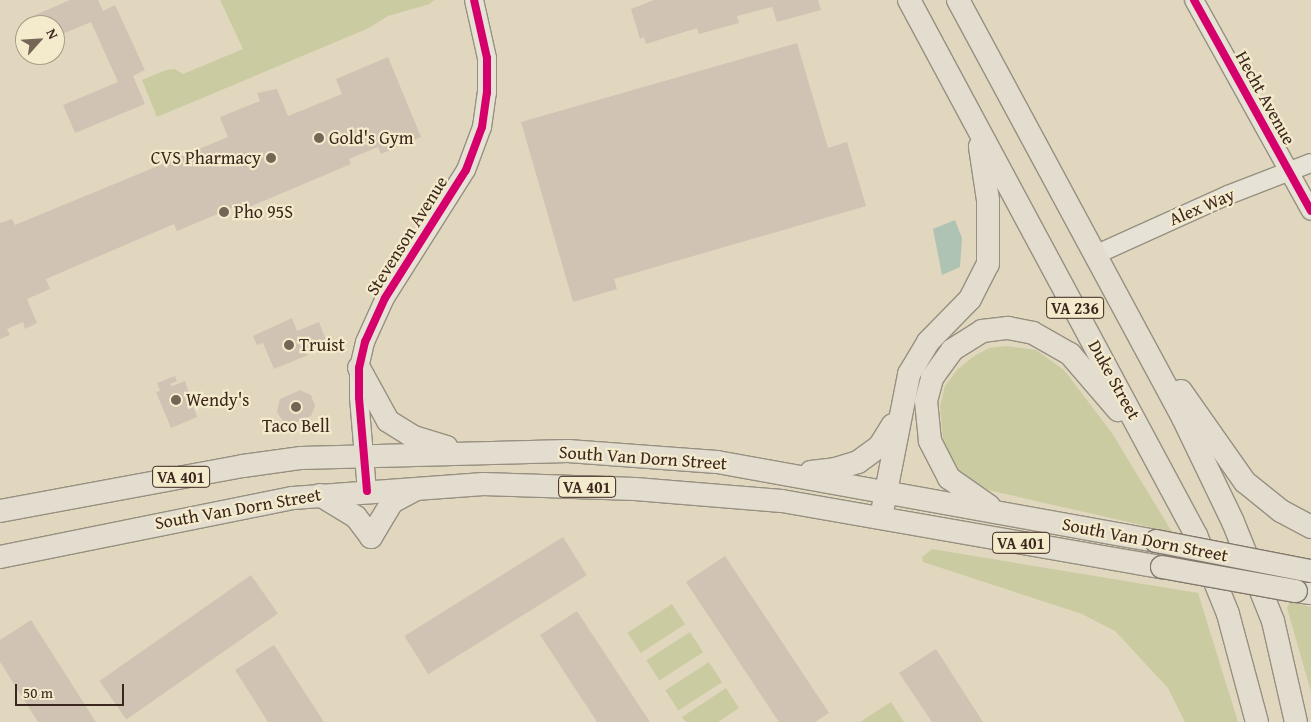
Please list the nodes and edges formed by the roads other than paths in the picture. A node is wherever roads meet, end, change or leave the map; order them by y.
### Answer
1 (474, 0) edge
2 (909, 0) edge
3 (958, 0) edge
4 (1194, 0) edge
5 (977, 131) junction
6 (1311, 163) edge
7 (1289, 172) junction
8 (1311, 211) edge
9 (1095, 255) junction
10 (1137, 333) junction
11 (359, 368) junction
12 (900, 410) junction
13 (461, 452) junction
14 (364, 456) junction
15 (785, 474) junction
16 (1172, 486) junction
17 (420, 487) junction
18 (367, 491) junction
19 (885, 493) junction
20 (320, 495) junction
21 (909, 497) junction
22 (0, 511) edge
23 (1003, 513) junction
24 (880, 518) junction
25 (905, 522) junction
26 (1311, 527) edge
27 (0, 556) edge
28 (1311, 571) edge
29 (1303, 592) edge
30 (1273, 621) junction
31 (1311, 718) edge
32 (1258, 722) edge
33 (1296, 722) edge

1 - 11 street, Stevenson Avenue
2 - 5 main road, Duke Street / VA 236
3 - 9 main road, VA 236
4 - 7 street, Hecht Avenue
5 - 12 main road
5 - 16 main road, Duke Street / VA 236
6 - 7 street, Alex Way
7 - 8 street, Hecht Avenue
7 - 9 street, Alex Way
9 - 10 main road, VA 236
10 - 26 main road
10 - 30 main road, VA 236
11 - 13 main road
11 - 14 street, Stevenson Avenue
12 - 15 main road
12 - 19 main road
13 - 14 main road, South Van Dorn Street / VA 401
13 - 15 main road, South Van Dorn Street / VA 401
14 - 18 street, Stevenson Avenue
14 - 22 main road, South Van Dorn Street / VA 401
15 - 19 main road, South Van Dorn Street / VA 401
16 - 23 main road
16 - 32 main road, Duke Street / VA 236
17 - 18 main road, South Van Dorn Street / VA 401
17 - 20 main road
17 - 24 main road, South Van Dorn Street / VA 401
18 - 20 main road, South Van Dorn Street / VA 401
19 - 21 main road, South Van Dorn Street / VA 401
19 - 24 main road
20 - 27 main road, South Van Dorn Street / VA 401
21 - 23 main road, South Van Dorn Street / VA 401
21 - 25 main road
23 - 28 main road, South Van Dorn Street / VA 401, bridge
24 - 25 main road, South Van Dorn Street / VA 401
25 - 29 main road, South Van Dorn Street / VA 401, bridge
30 - 31 main road
30 - 33 main road, VA 236

